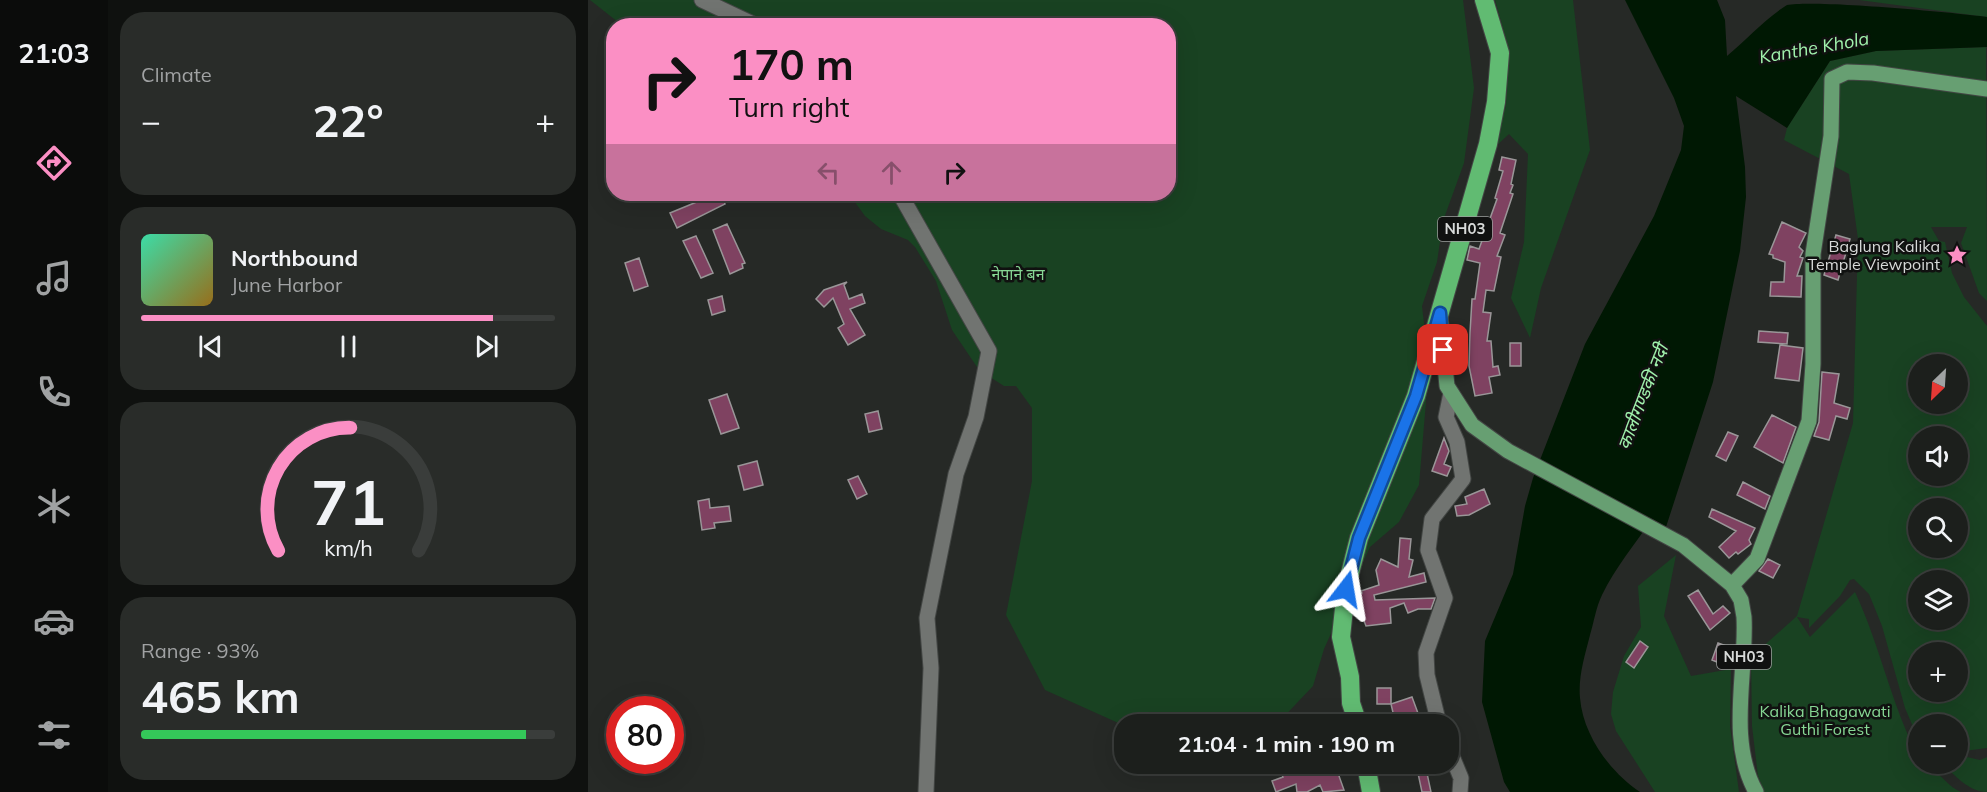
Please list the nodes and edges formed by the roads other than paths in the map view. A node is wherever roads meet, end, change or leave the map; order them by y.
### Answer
1 (702, 0) edge
2 (1484, 0) edge
3 (740, 18) edge
4 (1987, 89) edge
5 (904, 201) edge
6 (1440, 313) junction
7 (1451, 393) junction
8 (1732, 585) junction
9 (1355, 714) edge
10 (1437, 714) edge
11 (1459, 773) edge
12 (1368, 774) edge
13 (926, 792) edge
14 (1371, 792) edge
15 (1460, 792) edge
16 (1756, 792) edge

1 - 3 street
2 - 6 highway, NH03
4 - 8 main road
5 - 13 street
6 - 7 main road, NH03
6 - 9 highway
7 - 8 main road, NH03
7 - 10 street
8 - 16 main road, NH03
11 - 15 street
12 - 14 highway

